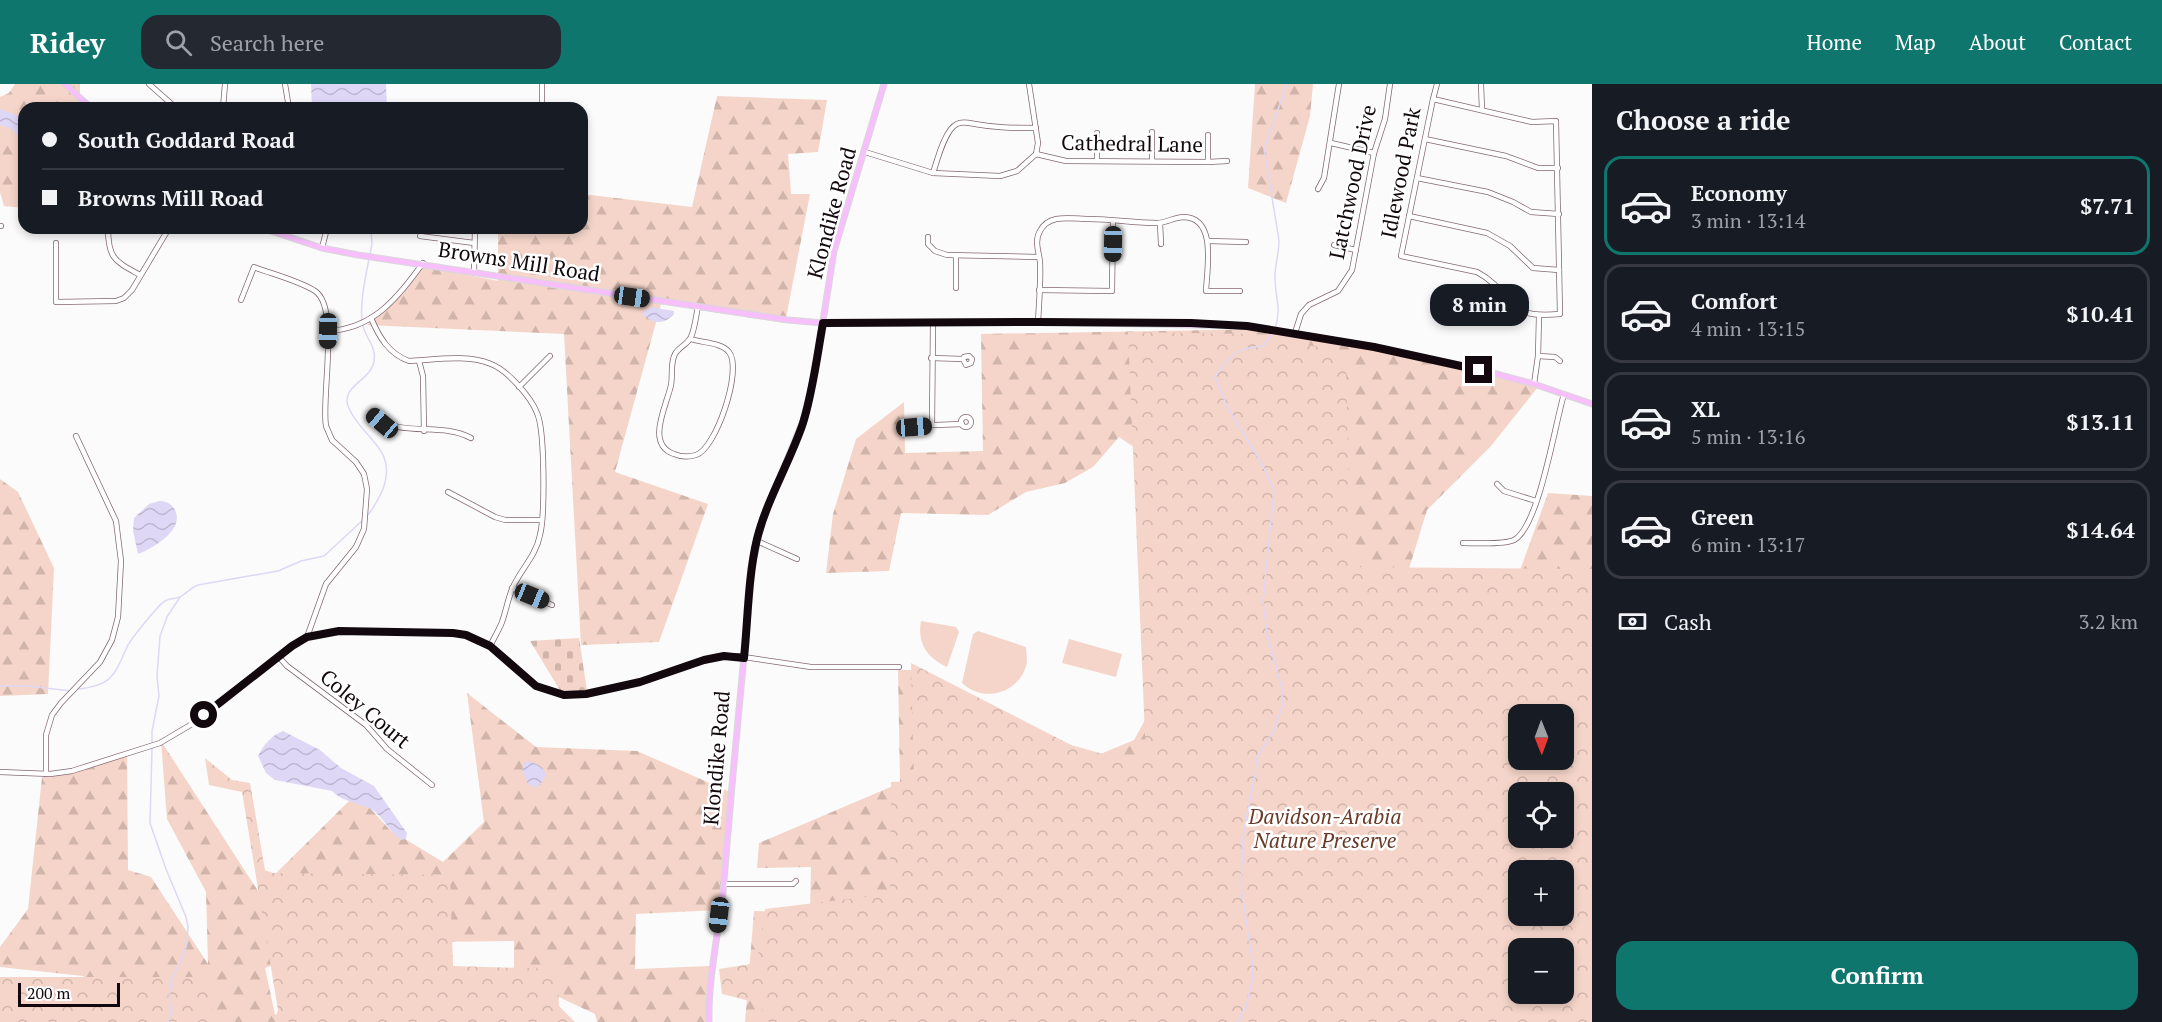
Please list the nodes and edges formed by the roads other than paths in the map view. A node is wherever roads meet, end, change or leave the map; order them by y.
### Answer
1 (64, 84) edge
2 (149, 84) edge
3 (225, 84) edge
4 (285, 84) edge
5 (542, 84) edge
6 (884, 84) edge
7 (1029, 84) edge
8 (1339, 84) edge
9 (1390, 84) edge
10 (1437, 84) edge
11 (1481, 84) edge
12 (1433, 99) junction
13 (84, 102) edge
14 (168, 102) edge
15 (223, 102) edge
16 (288, 102) edge
17 (542, 102) edge
18 (1482, 110) junction
19 (1036, 128) junction
20 (1152, 132) dead end
21 (1097, 133) dead end
22 (1208, 135) dead end
23 (1425, 139) junction
24 (1331, 143) junction
25 (865, 152) junction
26 (1374, 153) junction
27 (1036, 154) junction
28 (1096, 160) junction
29 (1152, 161) junction
30 (1227, 161) dead end
31 (1208, 162) junction
32 (1558, 168) junction
33 (933, 173) junction
34 (1417, 178) junction
35 (1318, 189) dead end
36 (1558, 214) junction
37 (1409, 216) junction
38 (1113, 221) junction
39 (1160, 223) junction
40 (108, 234) edge
41 (165, 234) edge
42 (280, 234) edge
43 (326, 234) edge
44 (475, 234) edge
45 (420, 236) dead end
46 (928, 237) dead end
47 (1208, 241) junction
48 (1246, 242) dead end
49 (56, 243) dead end
50 (474, 243) junction
51 (1161, 244) dead end
52 (1334, 245) dead end
53 (322, 248) junction
54 (1356, 250) junction
55 (956, 256) junction
56 (1038, 257) junction
57 (423, 263) junction
58 (1559, 270) junction
59 (474, 273) junction
60 (140, 275) junction
61 (1346, 281) junction
62 (1352, 284) dead end
63 (956, 288) dead end
64 (1039, 290) junction
65 (1239, 291) dead end
66 (241, 300) dead end
67 (698, 306) junction
68 (1539, 316) junction
69 (371, 318) junction
70 (1038, 322) junction
71 (823, 323) junction
72 (933, 323) junction
73 (328, 331) junction
74 (1295, 333) junction
75 (691, 339) junction
76 (550, 356) dead end
77 (1538, 356) junction
78 (931, 358) junction
79 (963, 359) dead end
80 (419, 361) junction
81 (1560, 361) dead end
82 (1534, 384) junction
83 (519, 387) junction
84 (1564, 394) junction
85 (1592, 404) edge
86 (372, 415) dead end
87 (962, 424) dead end
88 (932, 425) junction
89 (909, 426) dead end
90 (424, 430) junction
91 (76, 436) dead end
92 (471, 438) dead end
93 (1497, 484) dead end
94 (448, 492) dead end
95 (1536, 501) junction
96 (542, 520) junction
97 (757, 541) junction
98 (1463, 543) dead end
99 (797, 559) dead end
100 (512, 588) junction
101 (552, 605) dead end
102 (307, 637) junction
103 (490, 646) junction
104 (278, 656) junction
105 (744, 658) junction
106 (899, 667) dead end
107 (0, 772) edge
108 (46, 774) junction
109 (432, 785) dead end
110 (796, 881) dead end
111 (723, 884) junction
112 (709, 1022) edge

1 - 13 main road
2 - 14 street
3 - 15 street
4 - 16 street
5 - 17 street
6 - 25 main road, Klondike Road
7 - 19 street
8 - 24 street
9 - 26 street, Latchwood Drive
10 - 12 street
11 - 18 street
12 - 18 street, Idlewood Park
12 - 23 street, Idlewood Park
18 - 32 street, Idlewood Park
19 - 27 street
19 - 33 street
20 - 29 street
21 - 28 street
22 - 31 street
23 - 32 street
23 - 34 street, Idlewood Park
24 - 26 street
24 - 35 street
25 - 33 street
25 - 71 main road, Klondike Road
26 - 54 street, Latchwood Drive
27 - 28 street, Cathedral Lane
27 - 33 street
28 - 29 street, Cathedral Lane
29 - 31 street, Cathedral Lane
30 - 31 street, Cathedral Lane
32 - 36 street, Idlewood Park
34 - 36 street
34 - 37 street, Idlewood Park
36 - 58 street, Idlewood Park
37 - 58 street
37 - 68 street, Idlewood Park
38 - 39 street
38 - 56 street
38 - 64 street
39 - 47 street
39 - 51 street
40 - 60 street
41 - 60 street
42 - 53 main road, Browns Mill Road
43 - 53 street
44 - 50 street
45 - 50 street
46 - 55 street
47 - 48 street
47 - 65 street
49 - 60 street
50 - 59 street
52 - 54 street
53 - 57 main road, Browns Mill Road
54 - 61 street, Latchwood Drive
55 - 56 street
55 - 63 street
56 - 64 street
57 - 59 main road, Browns Mill Road
57 - 69 street
58 - 68 street, Idlewood Park
59 - 67 main road, Browns Mill Road
61 - 62 street
61 - 74 street, Latchwood Drive
64 - 70 street
66 - 73 street
67 - 71 main road, Browns Mill Road
67 - 75 street
68 - 77 street
69 - 73 street
69 - 80 street
70 - 72 main road, Browns Mill Road
70 - 74 main road, Browns Mill Road
71 - 72 main road, Browns Mill Road
71 - 97 main road, Klondike Road
72 - 78 street
73 - 102 street
74 - 82 main road, Browns Mill Road
75 - 75 street
76 - 83 street
77 - 81 street
77 - 82 street
78 - 79 street
78 - 88 street
80 - 83 street
80 - 90 street
82 - 84 main road, Browns Mill Road
83 - 96 street
84 - 85 main road, Browns Mill Road
84 - 95 street
86 - 90 street
87 - 88 street
88 - 89 street
90 - 92 street
91 - 108 street
93 - 95 street
94 - 96 street
95 - 98 street
96 - 100 street
97 - 99 street
97 - 105 main road, Klondike Road
100 - 101 street
100 - 103 street
102 - 103 street
102 - 104 street
103 - 105 street
104 - 108 street
104 - 109 street, Coley Court
105 - 106 street
105 - 111 main road, Klondike Road
107 - 108 street
110 - 111 street
111 - 112 main road, Klondike Road

